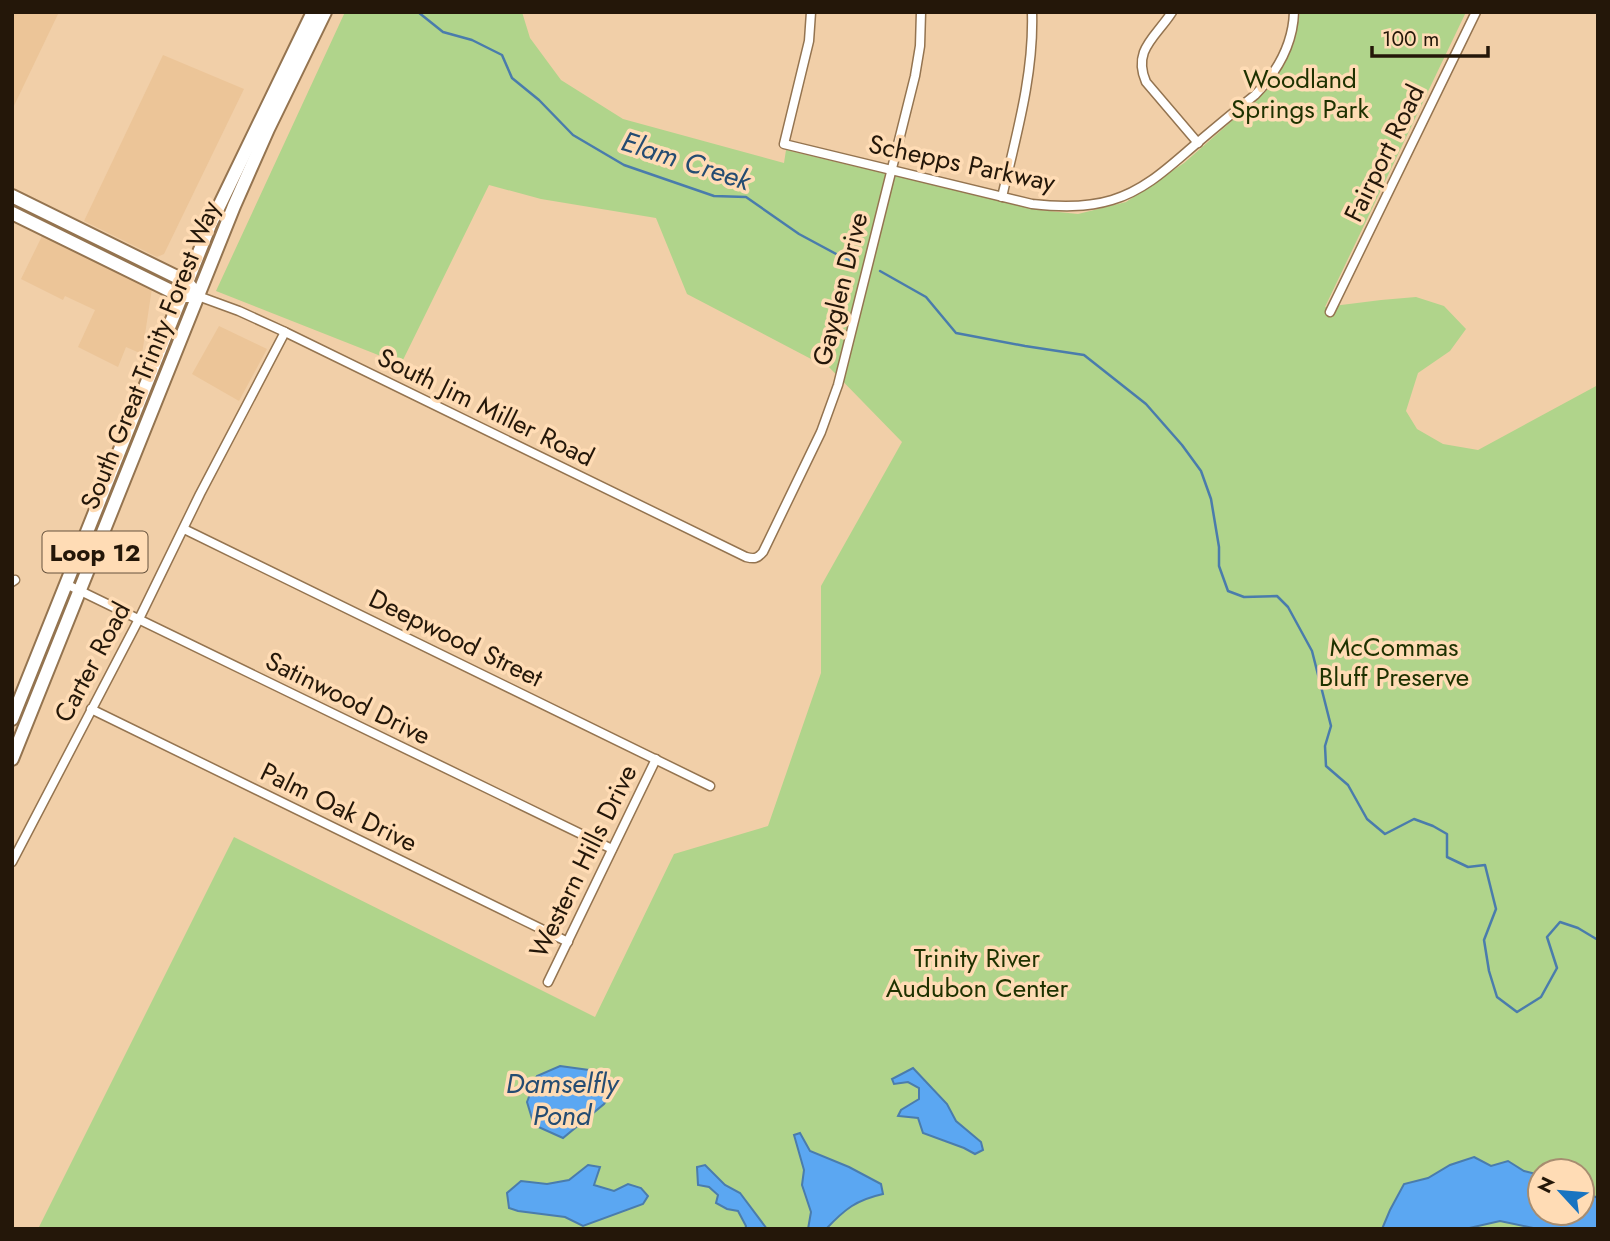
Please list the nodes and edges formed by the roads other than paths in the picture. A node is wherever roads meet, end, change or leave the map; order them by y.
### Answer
1 (313, 12) edge
2 (325, 12) edge
3 (811, 12) edge
4 (921, 12) edge
5 (1032, 12) edge
6 (1172, 12) edge
7 (1294, 12) edge
8 (1476, 12) edge
9 (1198, 143) junction
10 (892, 171) junction
11 (12, 196) edge
12 (1002, 197) junction
13 (12, 213) edge
14 (53, 216) junction
15 (46, 230) junction
16 (187, 282) junction
17 (181, 296) junction
18 (198, 296) junction
19 (1330, 312) dead end
20 (285, 332) junction
21 (184, 529) junction
22 (754, 559) joint
23 (66, 584) junction
24 (80, 591) junction
25 (139, 619) junction
26 (91, 709) junction
27 (12, 719) edge
28 (656, 759) junction
29 (12, 760) edge
30 (709, 786) dead end
31 (612, 849) junction
32 (12, 862) edge
33 (568, 942) junction
34 (548, 982) dead end

1 - 16 main road, South Great Trinity Forest Way / Loop 12
2 - 18 main road, South Great Trinity Forest Way / Loop 12
3 - 10 street, Schepps Parkway
4 - 10 street, Gayglen Drive
5 - 12 street
6 - 9 street
7 - 9 street, Schepps Parkway
8 - 19 street, Fairport Road
9 - 12 street, Schepps Parkway
10 - 12 street, Schepps Parkway
10 - 22 street, Gayglen Drive
11 - 14 main road
13 - 15 main road
14 - 15 main road
14 - 16 main road
15 - 17 main road
16 - 17 main road, South Great Trinity Forest Way / Loop 12
16 - 18 main road
17 - 18 main road
17 - 23 main road, South Great Trinity Forest Way / Loop 12
18 - 20 street, South Jim Miller Road
18 - 24 main road, South Great Trinity Forest Way / Loop 12
20 - 21 street, Carter Road
20 - 22 street, South Jim Miller Road
21 - 25 street, Carter Road
21 - 28 street, Deepwood Street
23 - 24 street, Satinwood Drive
23 - 27 main road, South Great Trinity Forest Way / Loop 12
24 - 25 street, Satinwood Drive
24 - 29 main road, South Great Trinity Forest Way / Loop 12
25 - 26 street, Carter Road
25 - 31 street, Satinwood Drive
26 - 32 street, Carter Road
26 - 33 street, Palm Oak Drive
28 - 30 street, Deepwood Street
28 - 31 street, Western Hills Drive
31 - 33 street, Western Hills Drive
33 - 34 street, Western Hills Drive

